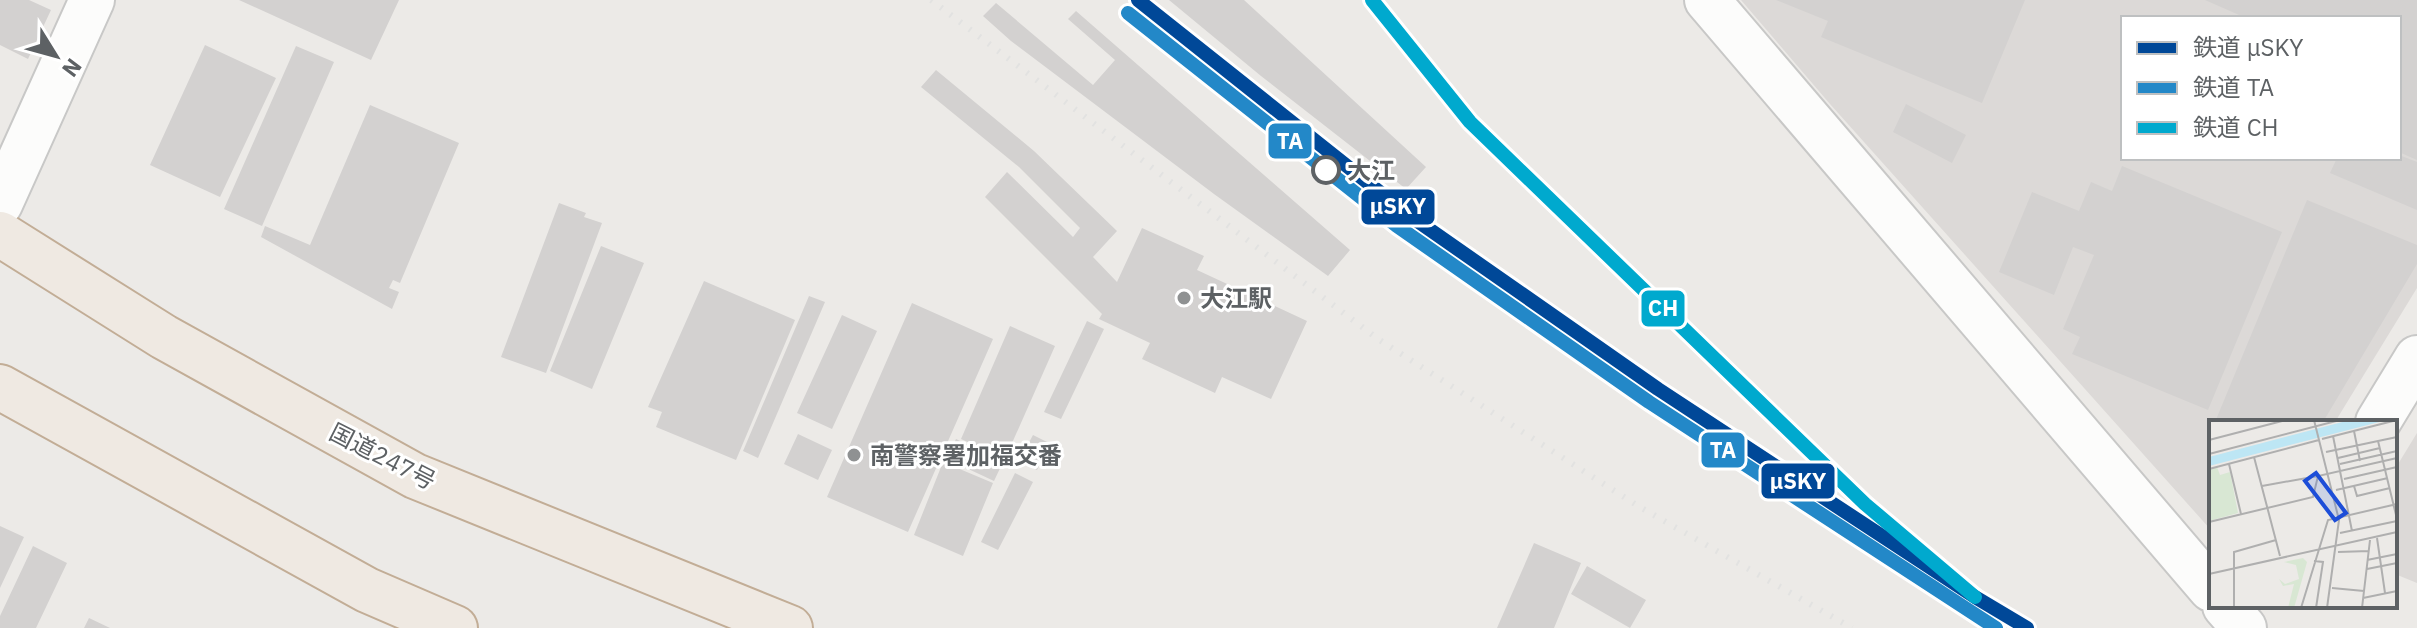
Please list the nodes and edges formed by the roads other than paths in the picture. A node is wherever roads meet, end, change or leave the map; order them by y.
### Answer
1 (92, 0) edge
2 (1707, 0) edge
3 (0, 204) edge
4 (0, 234) edge
5 (2417, 358) edge
6 (0, 387) edge
7 (2379, 420) edge
8 (2209, 587) edge
9 (2227, 608) edge
10 (2264, 608) edge
11 (455, 628) edge
12 (790, 628) edge
13 (2244, 628) edge
14 (2251, 628) edge

1 - 3 street
2 - 8 street
4 - 12 highway, 国道247号
5 - 7 street
6 - 11 highway
9 - 13 street
10 - 14 street

